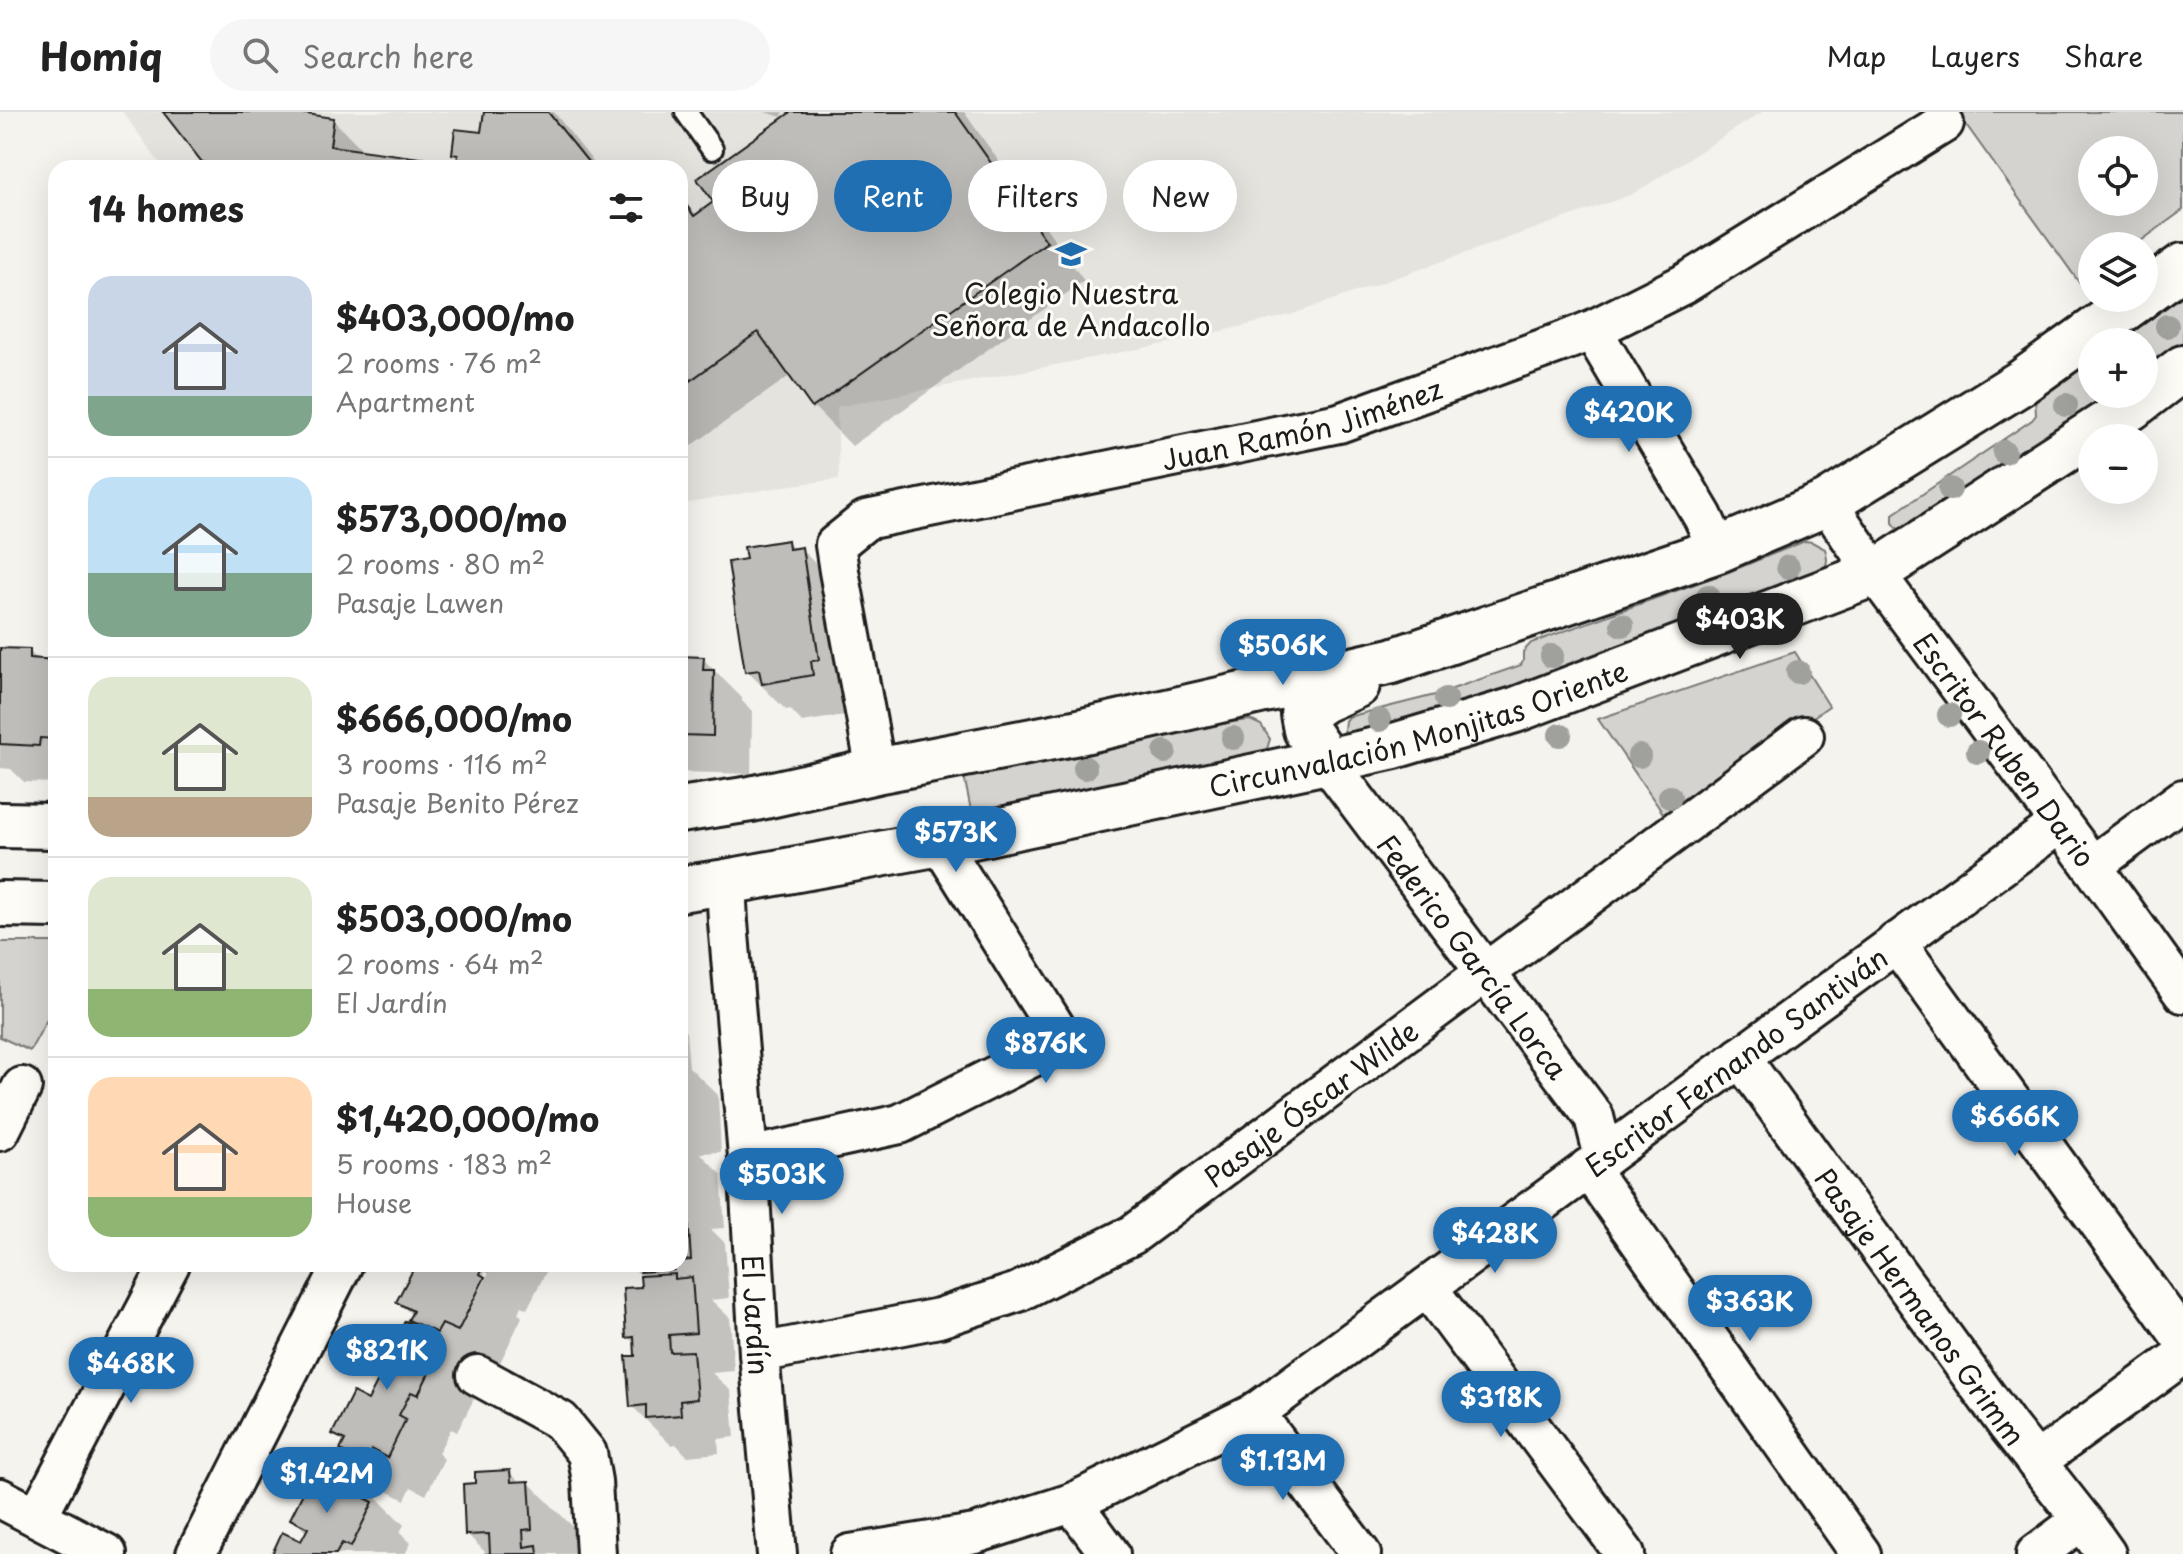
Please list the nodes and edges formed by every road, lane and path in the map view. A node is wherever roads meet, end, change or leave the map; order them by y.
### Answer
1 (686, 112) edge
2 (1944, 123) dead end
3 (712, 149) dead end
4 (2183, 266) edge
5 (2158, 284) edge
6 (2120, 312) edge
7 (1592, 330) junction
8 (2183, 368) edge
9 (1827, 503) junction
10 (1718, 550) junction
11 (1875, 573) junction
12 (1392, 661) junction
13 (1804, 736) dead end
14 (1327, 761) junction
15 (876, 771) junction
16 (2183, 799) edge
17 (688, 809) edge
18 (2060, 823) junction
19 (0, 825) edge
20 (48, 826) edge
21 (940, 843) junction
22 (2092, 866) junction
23 (726, 882) junction
24 (688, 888) edge
25 (0, 904) edge
26 (48, 905) edge
27 (1896, 942) junction
28 (1486, 973) junction
29 (2183, 993) edge
30 (1740, 1057) junction
31 (22, 1087) dead end
32 (0, 1131) edge
33 (748, 1157) junction
34 (1596, 1163) junction
35 (166, 1272) edge
36 (339, 1272) edge
37 (1427, 1287) junction
38 (2183, 1339) edge
39 (759, 1353) junction
40 (2183, 1355) edge
41 (477, 1375) dead end
42 (1255, 1413) junction
43 (2036, 1462) junction
44 (0, 1498) edge
45 (1072, 1503) junction
46 (37, 1517) junction
47 (2082, 1520) junction
48 (107, 1554) edge
49 (196, 1554) edge
50 (596, 1554) edge
51 (777, 1554) edge
52 (850, 1554) edge
53 (1110, 1554) edge
54 (1361, 1554) edge
55 (1625, 1554) edge
56 (1861, 1554) edge
57 (2036, 1554) edge
58 (2106, 1554) edge

1 - 3 lane
2 - 7 street, Juan Ramón Jiménez
4 - 5 street
6 - 9 street
7 - 10 street
7 - 15 street, Juan Ramón Jiménez
8 - 11 street, Circunvalación Monjitas Oriente
9 - 10 street
9 - 11 street, Escritor Ruben Dario
10 - 12 street
11 - 14 street, Circunvalación Monjitas Oriente
11 - 18 street, Escritor Ruben Dario
12 - 14 street
12 - 15 street
13 - 28 street, Pasaje Óscar Wilde
14 - 21 street, Circunvalación Monjitas Oriente
14 - 28 street, Federico García Lorca
15 - 17 street
16 - 22 street
18 - 22 street, Escritor Ruben Dario
18 - 27 street, Escritor Fernando Santiván
19 - 20 street
21 - 23 street, Circunvalación Monjitas Oriente
21 - 33 street
22 - 29 street, Escritor Ruben Dario
23 - 24 street, Circunvalación Monjitas Oriente
23 - 33 street, El Jardín
25 - 26 street
27 - 30 street, Escritor Fernando Santiván
27 - 38 street
28 - 34 street, Federico García Lorca
28 - 39 street, Pasaje Óscar Wilde
30 - 34 street, Escritor Fernando Santiván
30 - 43 street, Pasaje Hermanos Grimm
31 - 32 street
33 - 39 street, El Jardín
34 - 37 street, Escritor Fernando Santiván
34 - 56 street
35 - 46 street
36 - 49 street
37 - 42 street, Escritor Fernando Santiván
37 - 55 street
39 - 51 street, El Jardín
40 - 43 street
41 - 50 street
42 - 45 street, Escritor Fernando Santiván
42 - 54 street
43 - 47 street, Pasaje Hermanos Grimm
44 - 46 street
45 - 52 street, Escritor Fernando Santiván
45 - 53 street
46 - 48 street
47 - 57 street
47 - 58 street, Pasaje Hermanos Grimm

